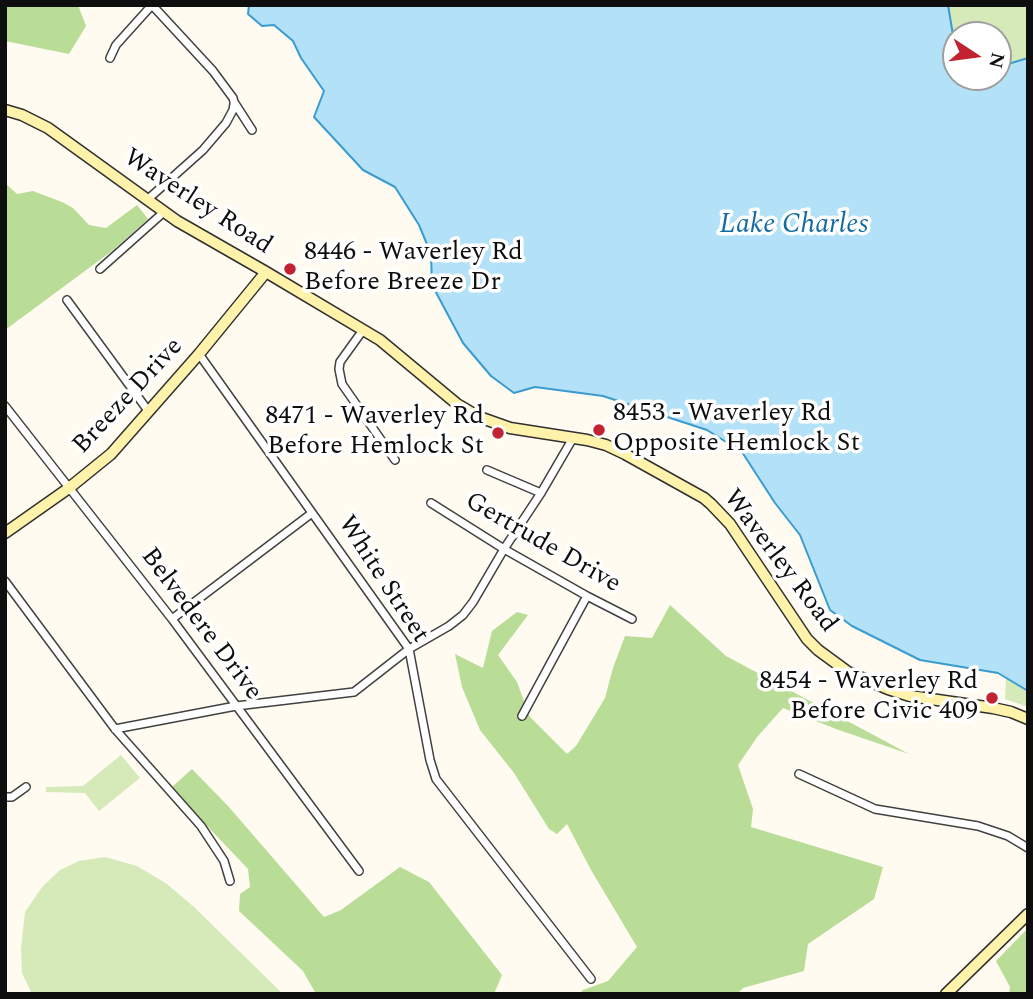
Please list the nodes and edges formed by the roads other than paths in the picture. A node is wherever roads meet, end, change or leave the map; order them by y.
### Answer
1 (152, 5) edge
2 (110, 58) dead end
3 (234, 102) junction
4 (5, 110) edge
5 (252, 130) dead end
6 (146, 200) junction
7 (164, 212) junction
8 (100, 269) dead end
9 (266, 272) junction
10 (67, 300) dead end
11 (363, 330) junction
12 (199, 354) junction
13 (5, 406) edge
14 (149, 412) junction
15 (573, 438) junction
16 (395, 460) dead end
17 (487, 470) dead end
18 (69, 488) junction
19 (541, 493) junction
20 (430, 503) dead end
21 (312, 513) junction
22 (5, 533) edge
23 (504, 549) junction
24 (5, 581) edge
25 (587, 596) junction
26 (172, 619) junction
27 (632, 620) dead end
28 (409, 649) junction
29 (236, 706) junction
30 (522, 716) dead end
31 (1028, 719) edge
32 (116, 729) junction
33 (799, 774) dead end
34 (26, 788) dead end
35 (5, 797) edge
36 (1028, 848) edge
37 (359, 871) dead end
38 (230, 881) dead end
39 (1028, 914) edge
40 (591, 979) dead end
41 (946, 994) edge

1 - 2 street
1 - 3 street
3 - 5 street
3 - 6 street
4 - 6 main road, Waverley Road
6 - 7 main road, Waverley Road
7 - 8 street
7 - 9 main road, Waverley Road
9 - 11 main road, Waverley Road
9 - 12 main road, Breeze Drive
10 - 14 street
11 - 15 main road, Waverley Road
11 - 16 street
12 - 14 main road, Breeze Drive
12 - 21 street, White Street
13 - 18 street, Belvedere Drive
14 - 18 main road, Breeze Drive
15 - 19 street
15 - 31 main road, Waverley Road
17 - 19 street
18 - 22 main road, Breeze Drive
18 - 26 street, Belvedere Drive
19 - 23 street
20 - 23 street, Gertrude Drive
21 - 26 street
21 - 28 street, White Street
23 - 25 street, Gertrude Drive
23 - 28 street
24 - 32 street
25 - 27 street, Gertrude Drive
25 - 30 street
26 - 29 street, Belvedere Drive
28 - 29 street
28 - 40 street, White Street
29 - 32 street
29 - 37 street, Belvedere Drive
32 - 38 street
33 - 36 street
34 - 35 street
39 - 41 main road

